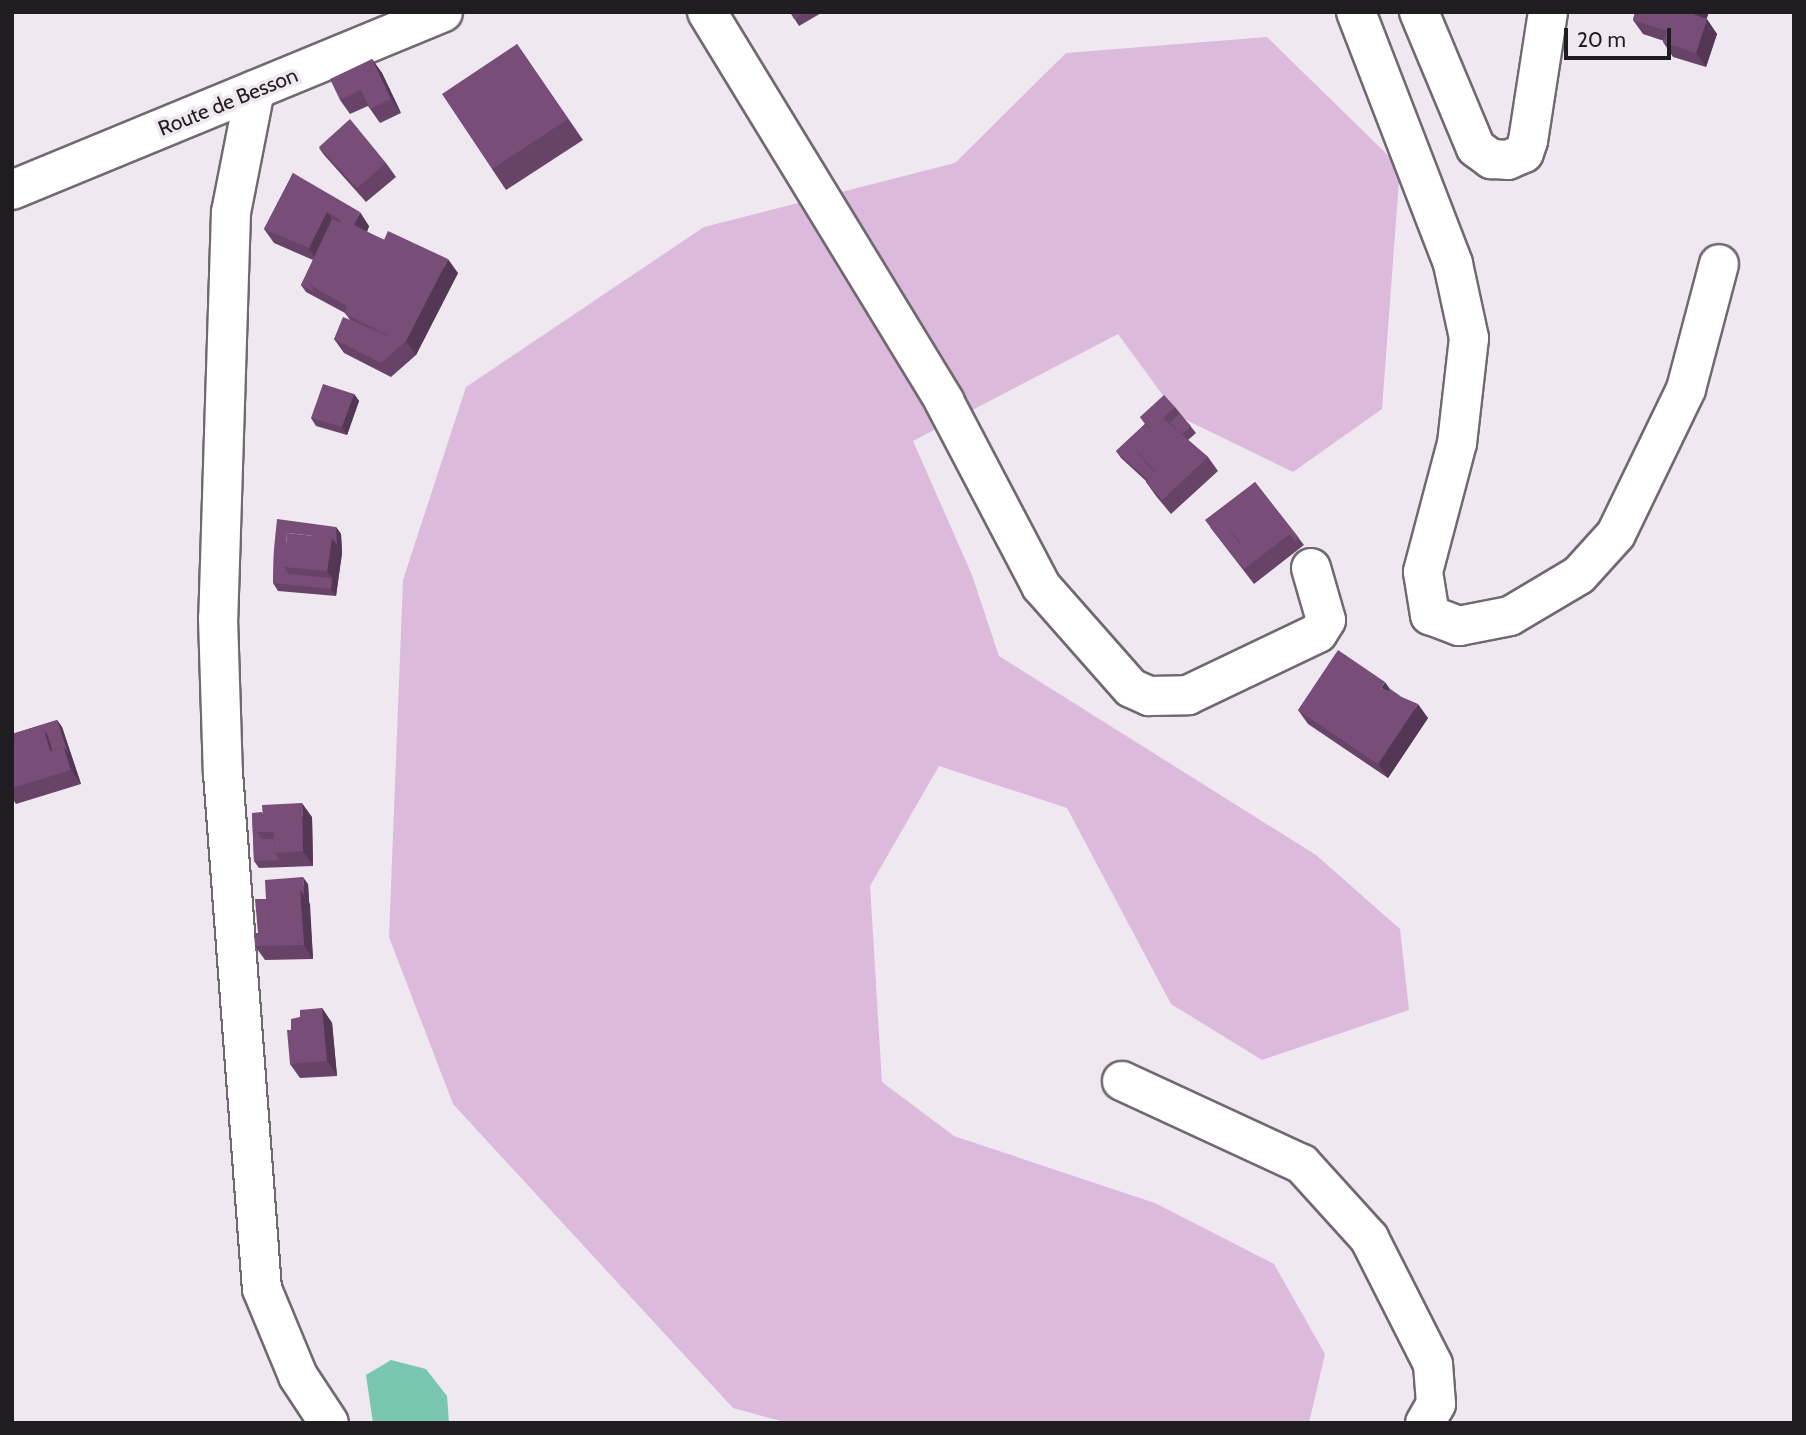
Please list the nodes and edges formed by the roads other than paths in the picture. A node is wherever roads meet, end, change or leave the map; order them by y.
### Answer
1 (443, 12) edge
2 (707, 12) edge
3 (1356, 12) edge
4 (1419, 12) edge
5 (1548, 12) edge
6 (255, 90) junction
7 (12, 190) edge
8 (1719, 264) dead end
9 (1311, 568) dead end
10 (1122, 1081) dead end
11 (329, 1423) edge
12 (1425, 1423) edge

1 - 6 street, Route de Besson
2 - 9 street
3 - 8 street
4 - 5 street
6 - 7 street, Route de Besson
6 - 11 street
10 - 12 street

